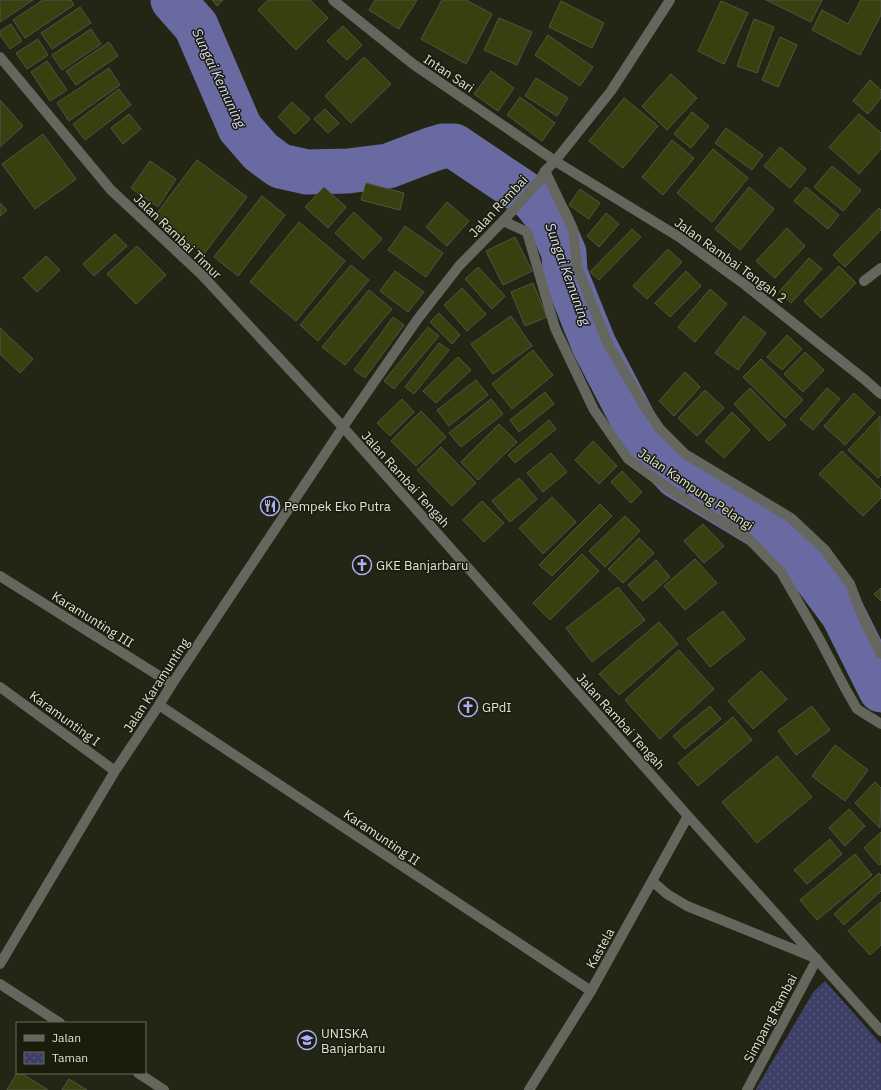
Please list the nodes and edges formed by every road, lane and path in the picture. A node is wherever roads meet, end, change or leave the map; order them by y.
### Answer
1 (333, 0) edge
2 (670, 0) edge
3 (0, 57) edge
4 (555, 161) junction
5 (545, 171) junction
6 (503, 221) junction
7 (881, 268) edge
8 (864, 281) dead end
9 (881, 394) edge
10 (343, 427) junction
11 (0, 576) edge
12 (881, 654) edge
13 (172, 684) junction
14 (0, 687) edge
15 (159, 704) junction
16 (881, 724) edge
17 (115, 771) junction
18 (688, 816) junction
19 (652, 881) junction
20 (817, 959) junction
21 (0, 964) edge
22 (0, 984) edge
23 (591, 991) junction
24 (58, 1022) edge
25 (881, 1031) edge
26 (140, 1074) edge
27 (164, 1090) edge
28 (529, 1090) edge
29 (747, 1090) edge

1 - 4 street, Intan Sari
2 - 4 street, Jalan Rambai
3 - 10 street, Jalan Rambai Timur
4 - 5 street, Jalan Rambai
4 - 9 street, Jalan Rambai Tengah 2
5 - 6 street, Jalan Rambai
5 - 12 street
6 - 10 street, Jalan Rambai
6 - 16 street, Jalan Kampung Pelangi
7 - 8 street
10 - 13 street, Jalan Karamunting
10 - 18 street, Jalan Rambai Tengah
11 - 13 street, Karamunting III
13 - 15 street, Jalan Karamunting
14 - 17 street, Karamunting I
15 - 17 street, Jalan Karamunting
15 - 23 street, Karamunting II
17 - 21 street, Jalan Karamunting
18 - 19 street, Kastela
18 - 20 street, Jalan Rambai Tengah
19 - 20 street
19 - 23 street, Kastela
20 - 25 street, Jalan Rambai Tengah
20 - 29 street, Simpang Rambai
22 - 24 street
23 - 28 street, Kastela
26 - 27 street

